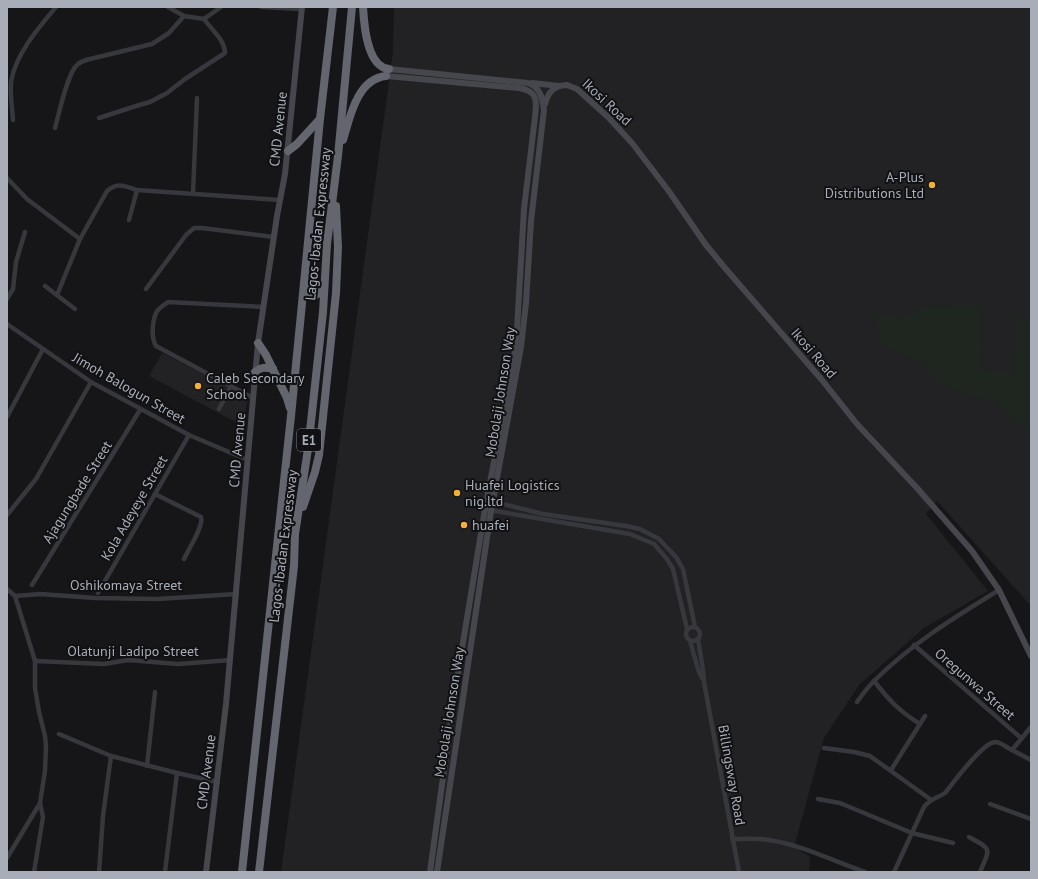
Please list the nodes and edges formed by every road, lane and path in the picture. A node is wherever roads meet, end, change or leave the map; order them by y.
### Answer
1 (56, 7) edge
2 (168, 7) edge
3 (221, 7) edge
4 (262, 7) edge
5 (333, 7) edge
6 (352, 7) edge
7 (363, 7) edge
8 (301, 8) edge
9 (184, 16) junction
10 (204, 19) junction
11 (388, 72) junction
12 (532, 84) junction
13 (559, 86) junction
14 (528, 90) junction
15 (548, 94) junction
16 (197, 98) dead end
17 (542, 98) junction
18 (536, 100) junction
19 (544, 110) junction
20 (99, 118) dead end
21 (320, 119) junction
22 (13, 120) dead end
23 (55, 128) dead end
24 (288, 151) junction
25 (338, 156) junction
26 (7, 178) edge
27 (136, 190) junction
28 (193, 193) junction
29 (333, 196) junction
30 (280, 200) junction
31 (129, 220) dead end
32 (25, 232) dead end
33 (273, 237) junction
34 (80, 239) junction
35 (305, 275) junction
36 (324, 285) junction
37 (45, 286) dead end
38 (146, 289) dead end
39 (56, 295) junction
40 (7, 299) edge
41 (264, 307) junction
42 (75, 309) dead end
43 (7, 324) edge
44 (258, 343) junction
45 (43, 349) junction
46 (273, 370) junction
47 (255, 372) junction
48 (91, 382) junction
49 (231, 386) junction
50 (253, 398) junction
51 (219, 409) dead end
52 (140, 410) junction
53 (291, 416) junction
54 (7, 417) edge
55 (189, 435) junction
56 (248, 460) junction
57 (155, 494) junction
58 (490, 501) junction
59 (488, 510) junction
60 (299, 512) junction
61 (7, 515) edge
62 (280, 520) junction
63 (297, 521) junction
64 (184, 559) dead end
65 (32, 585) dead end
66 (7, 589) edge
67 (999, 590) junction
68 (98, 592) dead end
69 (237, 594) junction
70 (15, 596) junction
71 (695, 627) junction
72 (687, 629) junction
73 (698, 639) junction
74 (690, 641) junction
75 (914, 645) junction
76 (1031, 656) edge
77 (231, 660) junction
78 (35, 662) junction
79 (874, 681) junction
80 (704, 682) junction
81 (155, 692) dead end
82 (856, 702) dead end
83 (925, 716) dead end
84 (920, 724) junction
85 (1031, 727) edge
86 (59, 734) dead end
87 (1021, 738) junction
88 (824, 748) dead end
89 (1012, 750) junction
90 (111, 756) junction
91 (1031, 760) edge
92 (147, 766) junction
93 (891, 770) junction
94 (176, 773) junction
95 (218, 782) junction
96 (818, 799) dead end
97 (930, 799) junction
98 (40, 803) junction
99 (990, 804) dead end
100 (1031, 819) edge
101 (912, 832) junction
102 (969, 837) dead end
103 (732, 838) junction
104 (953, 843) dead end
105 (7, 858) edge
106 (34, 872) edge
107 (99, 872) edge
108 (165, 872) edge
109 (206, 872) edge
110 (242, 872) edge
111 (259, 872) edge
112 (430, 872) edge
113 (437, 872) edge
114 (739, 872) edge
115 (865, 872) edge
116 (894, 872) edge
117 (980, 872) edge

1 - 22 street
2 - 9 street
3 - 10 street
4 - 8 street
5 - 21 highway, Lagos-Ibadan Expressway / E1
6 - 25 highway, Lagos-Ibadan Expressway / E1
7 - 11 highway
8 - 24 street, CMD Avenue
9 - 10 street
9 - 23 street
10 - 20 street
11 - 12 street
11 - 14 street
11 - 25 highway
12 - 13 street, Ikosi Road
12 - 14 street
12 - 17 street, Mobolaji Johnson Way
13 - 15 street
13 - 67 street, Ikosi Road
14 - 18 street
15 - 17 street
15 - 19 street
16 - 28 street
17 - 18 street
17 - 19 street, Mobolaji Johnson Way
18 - 58 street, Mobolaji Johnson Way
19 - 58 street, Mobolaji Johnson Way
21 - 24 highway
21 - 35 highway, Lagos-Ibadan Expressway / E1
24 - 30 street, CMD Avenue
25 - 29 highway, Lagos-Ibadan Expressway / E1
26 - 34 street
27 - 28 street
27 - 31 street
27 - 34 street
28 - 30 street
29 - 36 highway, Lagos-Ibadan Expressway / E1
29 - 60 highway
30 - 33 street, CMD Avenue
32 - 40 street
33 - 38 street
33 - 41 street, CMD Avenue
34 - 39 street
35 - 36 highway
35 - 53 highway, Lagos-Ibadan Expressway / E1
36 - 60 highway, Lagos-Ibadan Expressway / E1
37 - 39 street
39 - 42 street
41 - 44 street, CMD Avenue
41 - 49 street
43 - 45 street, Jimoh Balogun Street
44 - 46 highway
44 - 47 street, CMD Avenue
45 - 48 street, Jimoh Balogun Street
45 - 54 street
46 - 47 highway
46 - 53 highway
47 - 50 street, CMD Avenue
48 - 52 street, Jimoh Balogun Street
48 - 61 street
49 - 50 street
49 - 51 street
50 - 56 street, CMD Avenue
52 - 55 street, Jimoh Balogun Street
52 - 65 street, Ajagungbade Street
53 - 62 highway, Lagos-Ibadan Expressway / E1
55 - 56 street, Jimoh Balogun Street
55 - 57 street, Kola Adeyeye Street
56 - 69 street, CMD Avenue
57 - 64 street
57 - 68 street, Kola Adeyeye Street
58 - 59 street, Mobolaji Johnson Way
58 - 71 street
59 - 72 street
59 - 112 street, Mobolaji Johnson Way
59 - 113 street, Mobolaji Johnson Way
60 - 63 highway, Lagos-Ibadan Expressway / E1
62 - 63 highway
62 - 110 highway, Lagos-Ibadan Expressway / E1
63 - 111 highway, Lagos-Ibadan Expressway / E1
66 - 70 street
67 - 75 street
67 - 76 street, Ikosi Road
69 - 70 street, Oshikomaya Street
69 - 77 street, CMD Avenue
70 - 78 street
71 - 72 street
71 - 73 street
72 - 74 street
73 - 74 street
73 - 80 street, Billingsway Road
74 - 80 street, Billingsway Road
75 - 79 street
75 - 87 street, Oregunwa Street
77 - 78 street, Olatunji Ladipo Street
77 - 95 street, CMD Avenue
78 - 98 street
79 - 82 street
79 - 84 street
80 - 103 street, Billingsway Road
81 - 92 street
83 - 84 street
84 - 93 street
85 - 87 street
86 - 90 street
87 - 89 street
88 - 93 street
89 - 91 street
89 - 97 street
90 - 92 street
90 - 107 street
92 - 94 street
93 - 97 street
94 - 95 street
94 - 108 street
95 - 109 street, CMD Avenue
96 - 101 street
97 - 101 street
98 - 105 street
98 - 106 street
99 - 100 street
101 - 104 street
101 - 116 street
102 - 117 street
103 - 114 street, Billingsway Road
103 - 115 street

